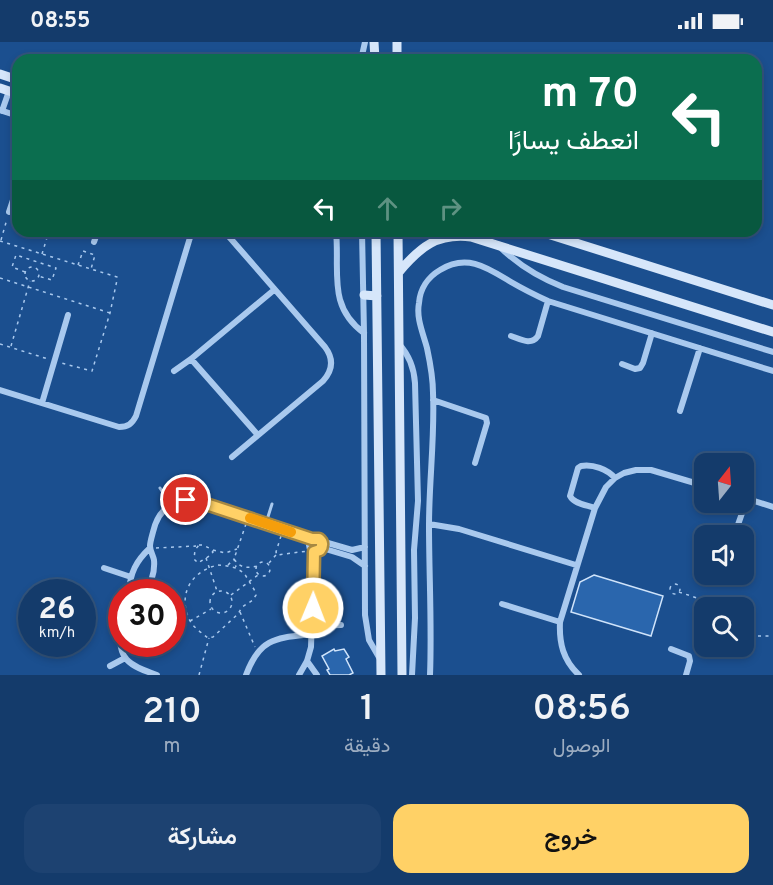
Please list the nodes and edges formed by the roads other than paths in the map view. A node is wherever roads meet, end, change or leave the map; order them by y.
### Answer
1 (9, 91) edge
2 (1, 111) edge
3 (12, 203) edge
4 (9, 212) road end
5 (96, 237) edge
6 (190, 237) edge
7 (229, 237) edge
8 (336, 237) edge
9 (362, 237) edge
10 (376, 237) edge
11 (398, 237) edge
12 (440, 237) edge
13 (471, 237) edge
14 (557, 237) edge
15 (94, 242) dead end
16 (497, 244) junction
17 (399, 272) junction
18 (274, 290) junction
19 (364, 296) junction
20 (377, 296) junction
21 (548, 301) junction
22 (773, 305) edge
23 (68, 315) road end
24 (773, 332) edge
25 (364, 333) junction
26 (652, 333) junction
27 (511, 336) dead end
28 (399, 344) junction
29 (700, 348) junction
30 (773, 352) edge
31 (191, 358) junction
32 (622, 364) dead end
33 (174, 371) dead end
34 (773, 371) edge
35 (0, 390) edge
36 (434, 400) junction
37 (42, 403) junction
38 (680, 411) dead end
39 (257, 434) junction
40 (231, 456) dead end
41 (475, 463) dead end
42 (615, 478) junction
43 (694, 483) edge
44 (160, 488) dead end
45 (754, 501) edge
46 (272, 504) dead end
47 (171, 505) junction
48 (773, 507) edge
49 (595, 508) junction
50 (267, 524) junction
51 (429, 524) junction
52 (312, 539) junction
53 (321, 541) junction
54 (365, 547) junction
55 (150, 548) junction
56 (322, 548) junction
57 (313, 551) junction
58 (576, 565) junction
59 (365, 566) junction
60 (104, 568) dead end
61 (131, 577) joint
62 (152, 579) edge
63 (502, 604) dead end
64 (560, 622) junction
65 (341, 625) dead end
66 (313, 626) junction
67 (313, 634) junction
68 (671, 649) dead end
69 (125, 658) joint
70 (308, 661) junction
71 (381, 661) junction
72 (110, 666) dead end
73 (157, 675) edge
74 (246, 675) edge
75 (299, 675) edge
76 (317, 675) edge
77 (381, 675) edge
78 (402, 675) edge
79 (412, 675) edge
80 (430, 675) edge
81 (579, 675) edge
82 (686, 675) edge

1 - 2 street
3 - 4 street
5 - 15 street
6 - 37 street
7 - 18 street
8 - 25 street
9 - 19 street
10 - 20 street
11 - 17 street
12 - 17 street
13 - 16 street
14 - 22 street
16 - 24 street
16 - 30 street
17 - 28 street
18 - 31 street
18 - 39 street
19 - 20 street
19 - 25 street
20 - 71 street
21 - 26 street
21 - 27 street
21 - 36 street
23 - 37 street
25 - 54 street
26 - 29 street
26 - 32 street
28 - 78 street
28 - 79 street
29 - 34 street
29 - 38 street
31 - 33 street
31 - 39 street
35 - 37 street
36 - 41 street
36 - 51 street
39 - 40 street
42 - 43 street
42 - 49 street
42 - 49 street
44 - 47 lane
45 - 48 street
46 - 50 lane
47 - 50 street
47 - 55 street
49 - 58 street
50 - 52 street
51 - 58 street
51 - 80 street
52 - 53 street
52 - 57 street
53 - 54 street
53 - 56 street
54 - 59 street
55 - 61 street
55 - 62 street
56 - 57 street
56 - 59 street
57 - 66 street
58 - 64 street
59 - 71 street
60 - 61 street
63 - 64 street
64 - 81 street
65 - 66 street
66 - 67 street
67 - 70 street
67 - 74 street
68 - 82 street
69 - 72 street
69 - 73 street
70 - 75 street
70 - 76 street
71 - 77 street

